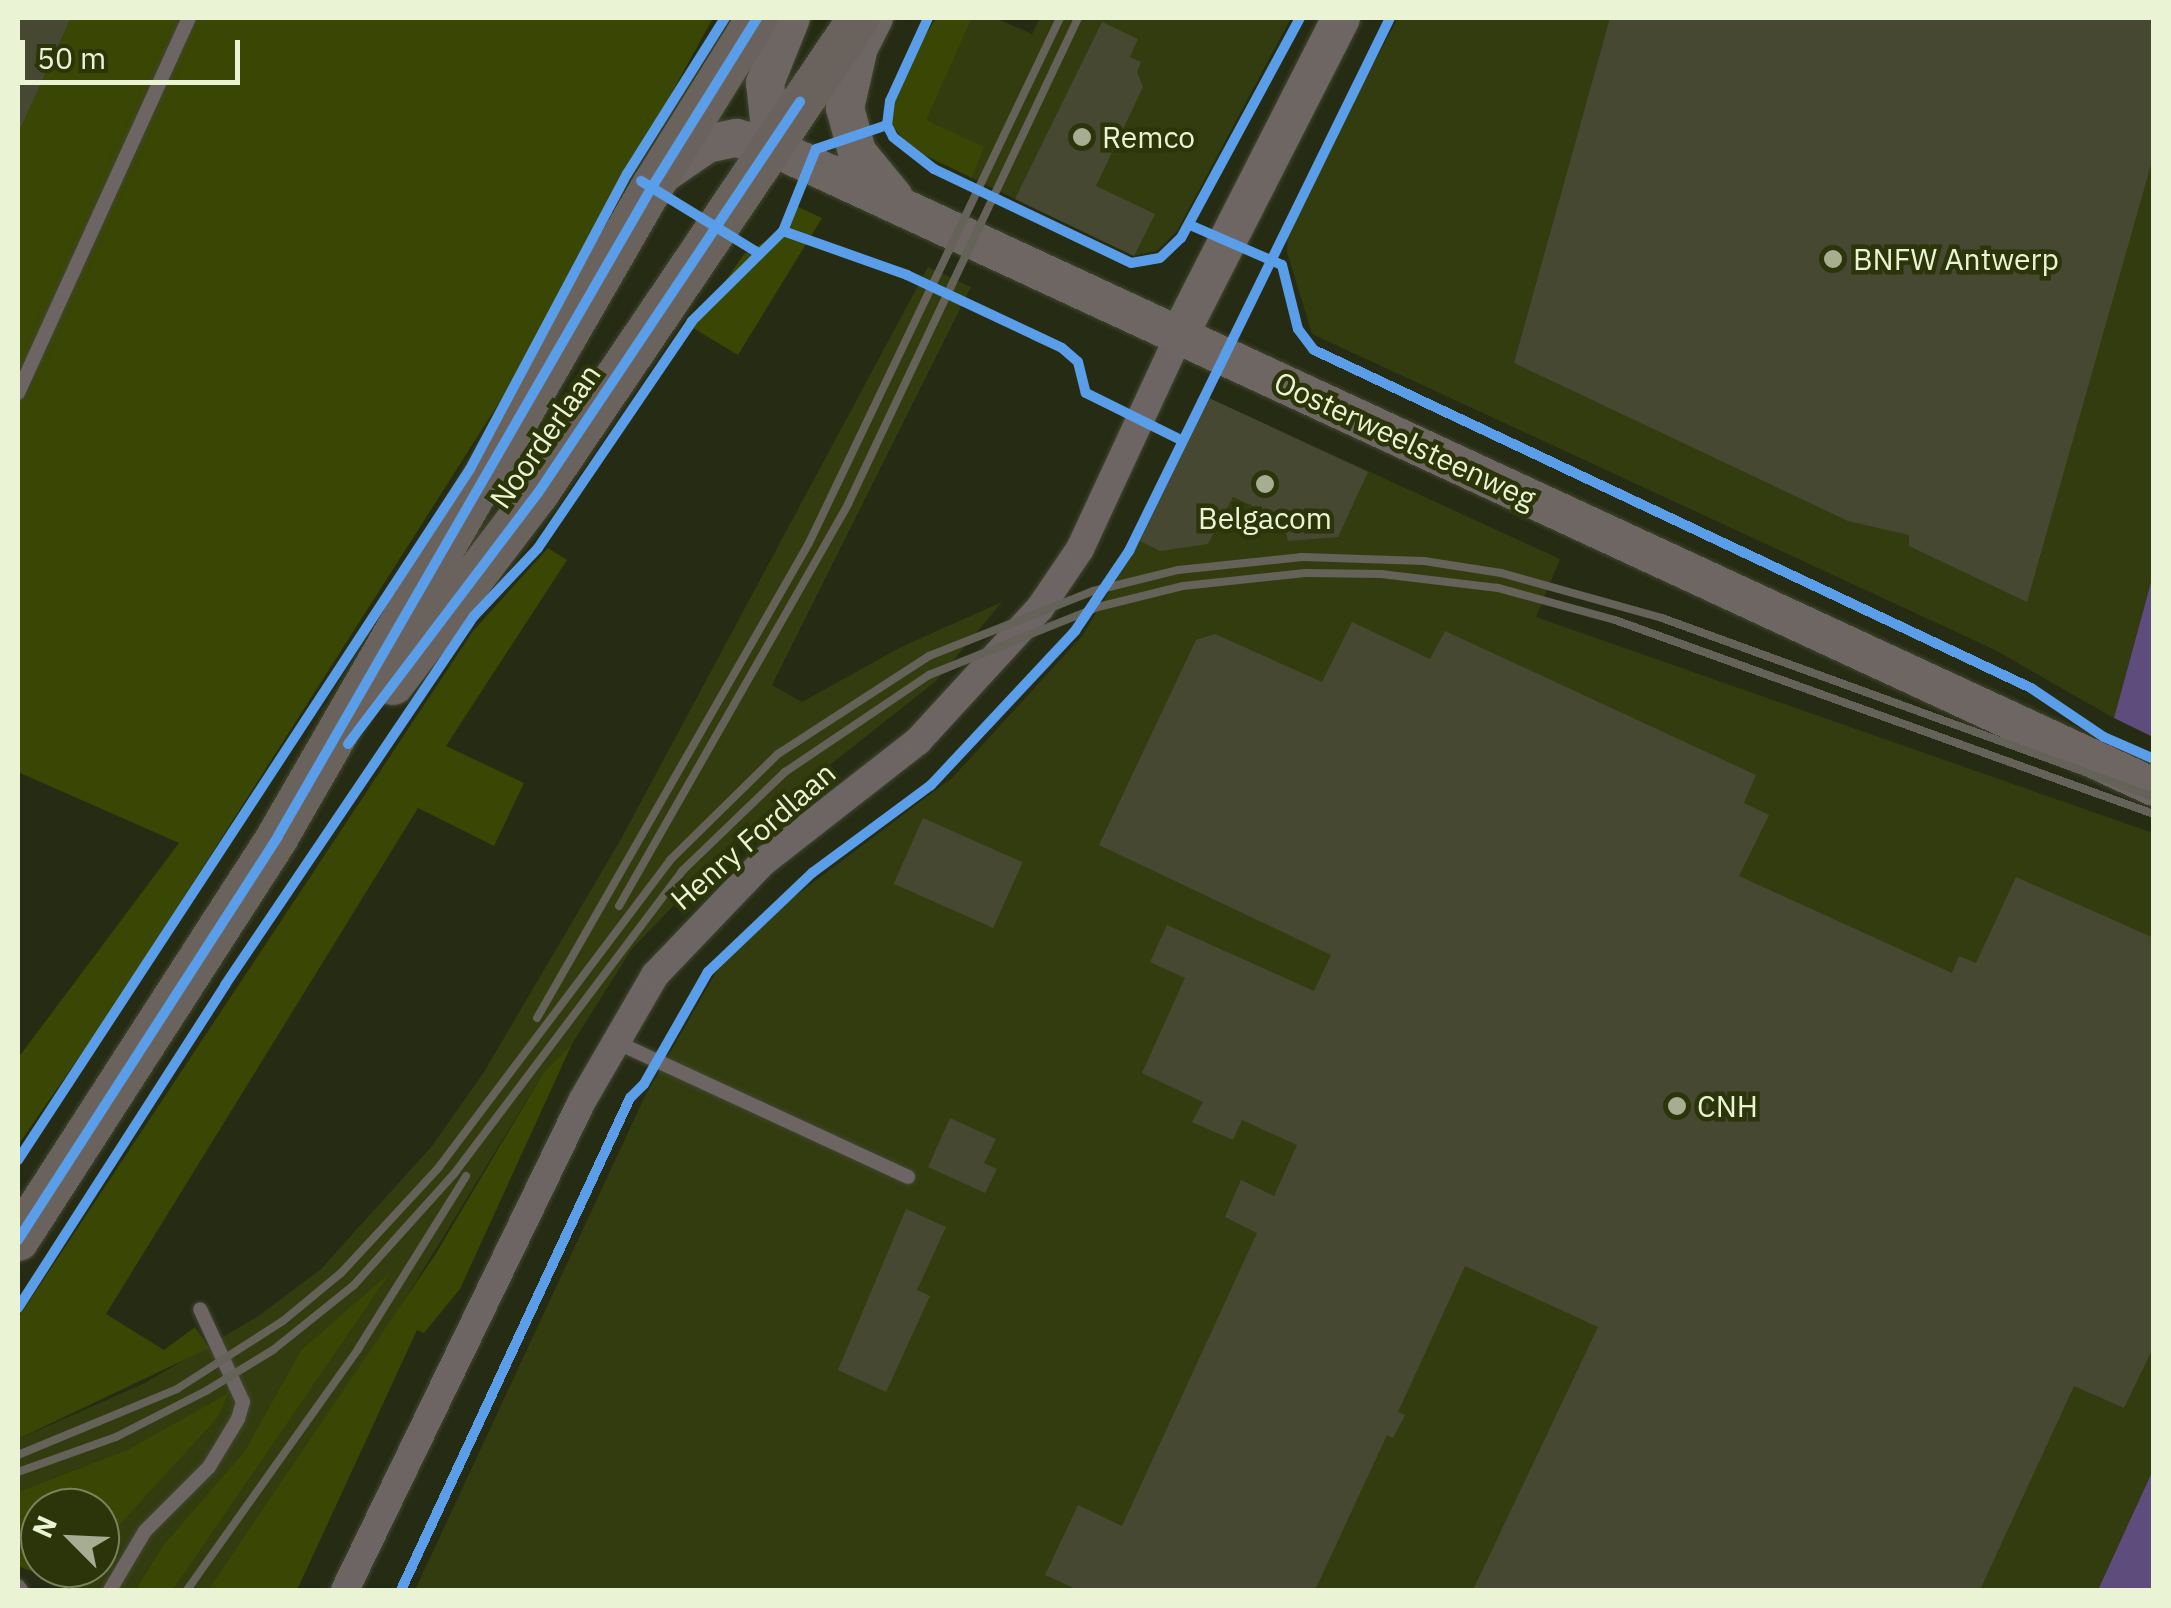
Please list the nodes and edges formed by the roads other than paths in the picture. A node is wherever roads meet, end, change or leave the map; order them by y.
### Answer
1 (189, 18) edge
2 (757, 18) edge
3 (791, 18) edge
4 (859, 18) edge
5 (874, 18) edge
6 (1341, 18) edge
7 (772, 147) junction
8 (657, 179) junction
9 (902, 206) junction
10 (1180, 334) junction
11 (18, 393) edge
12 (2154, 786) edge
13 (278, 836) junction
14 (613, 1040) junction
15 (908, 1176) dead end
16 (18, 1240) edge
17 (200, 1309) dead end
18 (110, 1590) edge
19 (345, 1590) edge

1 - 11 lane
2 - 8 main road, Noorderlaan
3 - 7 main road
4 - 7 main road, Noorderlaan
5 - 9 main road
6 - 10 main road
7 - 8 main road, Oosterweelsteenweg
7 - 9 main road, Oosterweelsteenweg
7 - 13 main road, Noorderlaan
8 - 13 main road, Noorderlaan
9 - 10 main road, Oosterweelsteenweg
10 - 12 main road, Oosterweelsteenweg
10 - 14 street, Henry Fordlaan
13 - 16 main road, Noorderlaan
14 - 15 lane
14 - 19 street, Henry Fordlaan
17 - 18 lane

